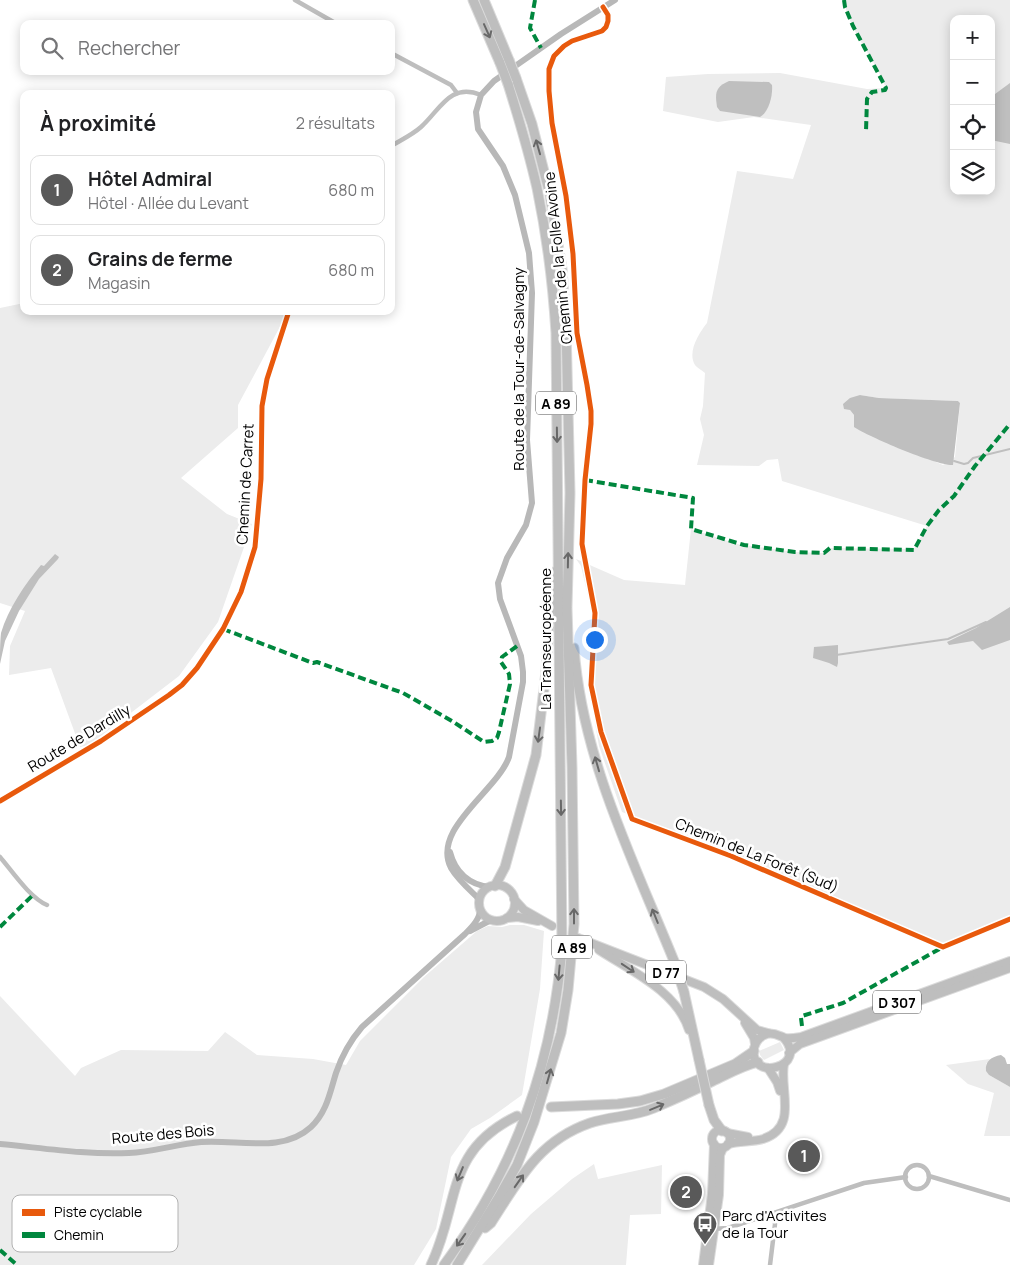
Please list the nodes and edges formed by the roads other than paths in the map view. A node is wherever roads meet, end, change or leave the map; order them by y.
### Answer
1 (295, 0) edge
2 (473, 0) edge
3 (484, 0) edge
4 (615, 0) edge
5 (603, 7) junction
6 (330, 20) edge
7 (395, 55) edge
8 (504, 61) junction
9 (512, 81) junction
10 (457, 93) junction
11 (481, 96) junction
12 (395, 144) edge
13 (288, 315) edge
14 (584, 480) joint
15 (558, 566) junction
16 (567, 608) junction
17 (169, 695) joint
18 (0, 801) edge
19 (449, 846) junction
20 (0, 857) edge
21 (492, 887) junction
22 (514, 899) junction
23 (480, 904) junction
24 (47, 905) dead end
25 (506, 918) junction
26 (1010, 919) edge
27 (491, 920) junction
28 (465, 934) junction
29 (578, 938) dead end
30 (587, 942) junction
31 (1010, 961) edge
32 (1010, 968) edge
33 (738, 1013) junction
34 (768, 1034) junction
35 (783, 1037) junction
36 (755, 1048) junction
37 (790, 1053) junction
38 (698, 1061) junction
39 (758, 1062) junction
40 (784, 1064) junction
41 (768, 1068) junction
42 (551, 1107) dead end
43 (517, 1116) dead end
44 (721, 1133) junction
45 (0, 1144) edge
46 (714, 1144) junction
47 (726, 1146) junction
48 (929, 1176) junction
49 (906, 1178) junction
50 (1010, 1200) edge
51 (774, 1213) junction
52 (712, 1229) junction
53 (478, 1232) junction
54 (431, 1265) edge
55 (444, 1265) edge
56 (456, 1265) edge
57 (703, 1265) edge
58 (709, 1265) edge
59 (770, 1265) edge

1 - 6 street
2 -> 8 highway, La Transeuropéenne / A 89
3 - 8 highway, La Transeuropéenne / A 89
4 - 5 street
5 - 11 street
5 - 14 street, Chemin de la Folle Avoine
7 - 10 street
8 - 9 highway, La Transeuropéenne / A 89, bridge
9 -> 15 highway, La Transeuropéenne / A 89
16 -> 9 highway, La Transeuropéenne / A 89
10 - 11 street
10 - 12 street
11 - 19 street, Route de la Tour-de-Salvagny
13 - 17 street, Chemin de Carret
14 - 26 street, Chemin de La Forêt (Sud)
15 -> 21 highway
15 -> 55 highway, La Transeuropéenne / A 89
38 -> 16 highway, bridge
53 -> 16 highway, La Transeuropéenne / A 89
17 - 18 street, Route de Dardilly
19 - 21 street
19 - 23 street
20 - 24 street
21 - 22 main road
21 - 23 main road
22 - 25 main road
22 - 25 main road
23 - 27 main road
23 - 28 street, Route des Bois
25 - 27 main road
27 - 28 street, Route des Bois
28 - 45 street, Route des Bois
29 - 30 main road, D 77
30 - 33 main road, D 77
30 -> 38 main road
31 - 35 main road, D 307
32 - 37 main road, D 307
33 - 34 main road, D 77
33 - 36 main road, D 77
34 - 35 main road
34 - 36 main road
35 - 37 main road
36 - 39 main road
36 - 42 highway
37 - 40 main road
38 - 44 highway, bridge
39 - 41 main road
53 -> 39 highway
40 - 41 main road
40 - 47 main road
41 - 44 main road
43 -> 54 highway
44 - 46 main road
44 - 47 main road
46 - 47 main road
46 - 52 main road
47 - 52 main road
48 - 49 street
48 - 49 street
48 - 50 street
49 - 51 street
51 - 52 street
51 - 59 street
52 - 57 main road
52 - 58 main road
53 - 56 highway, La Transeuropéenne / A 89

